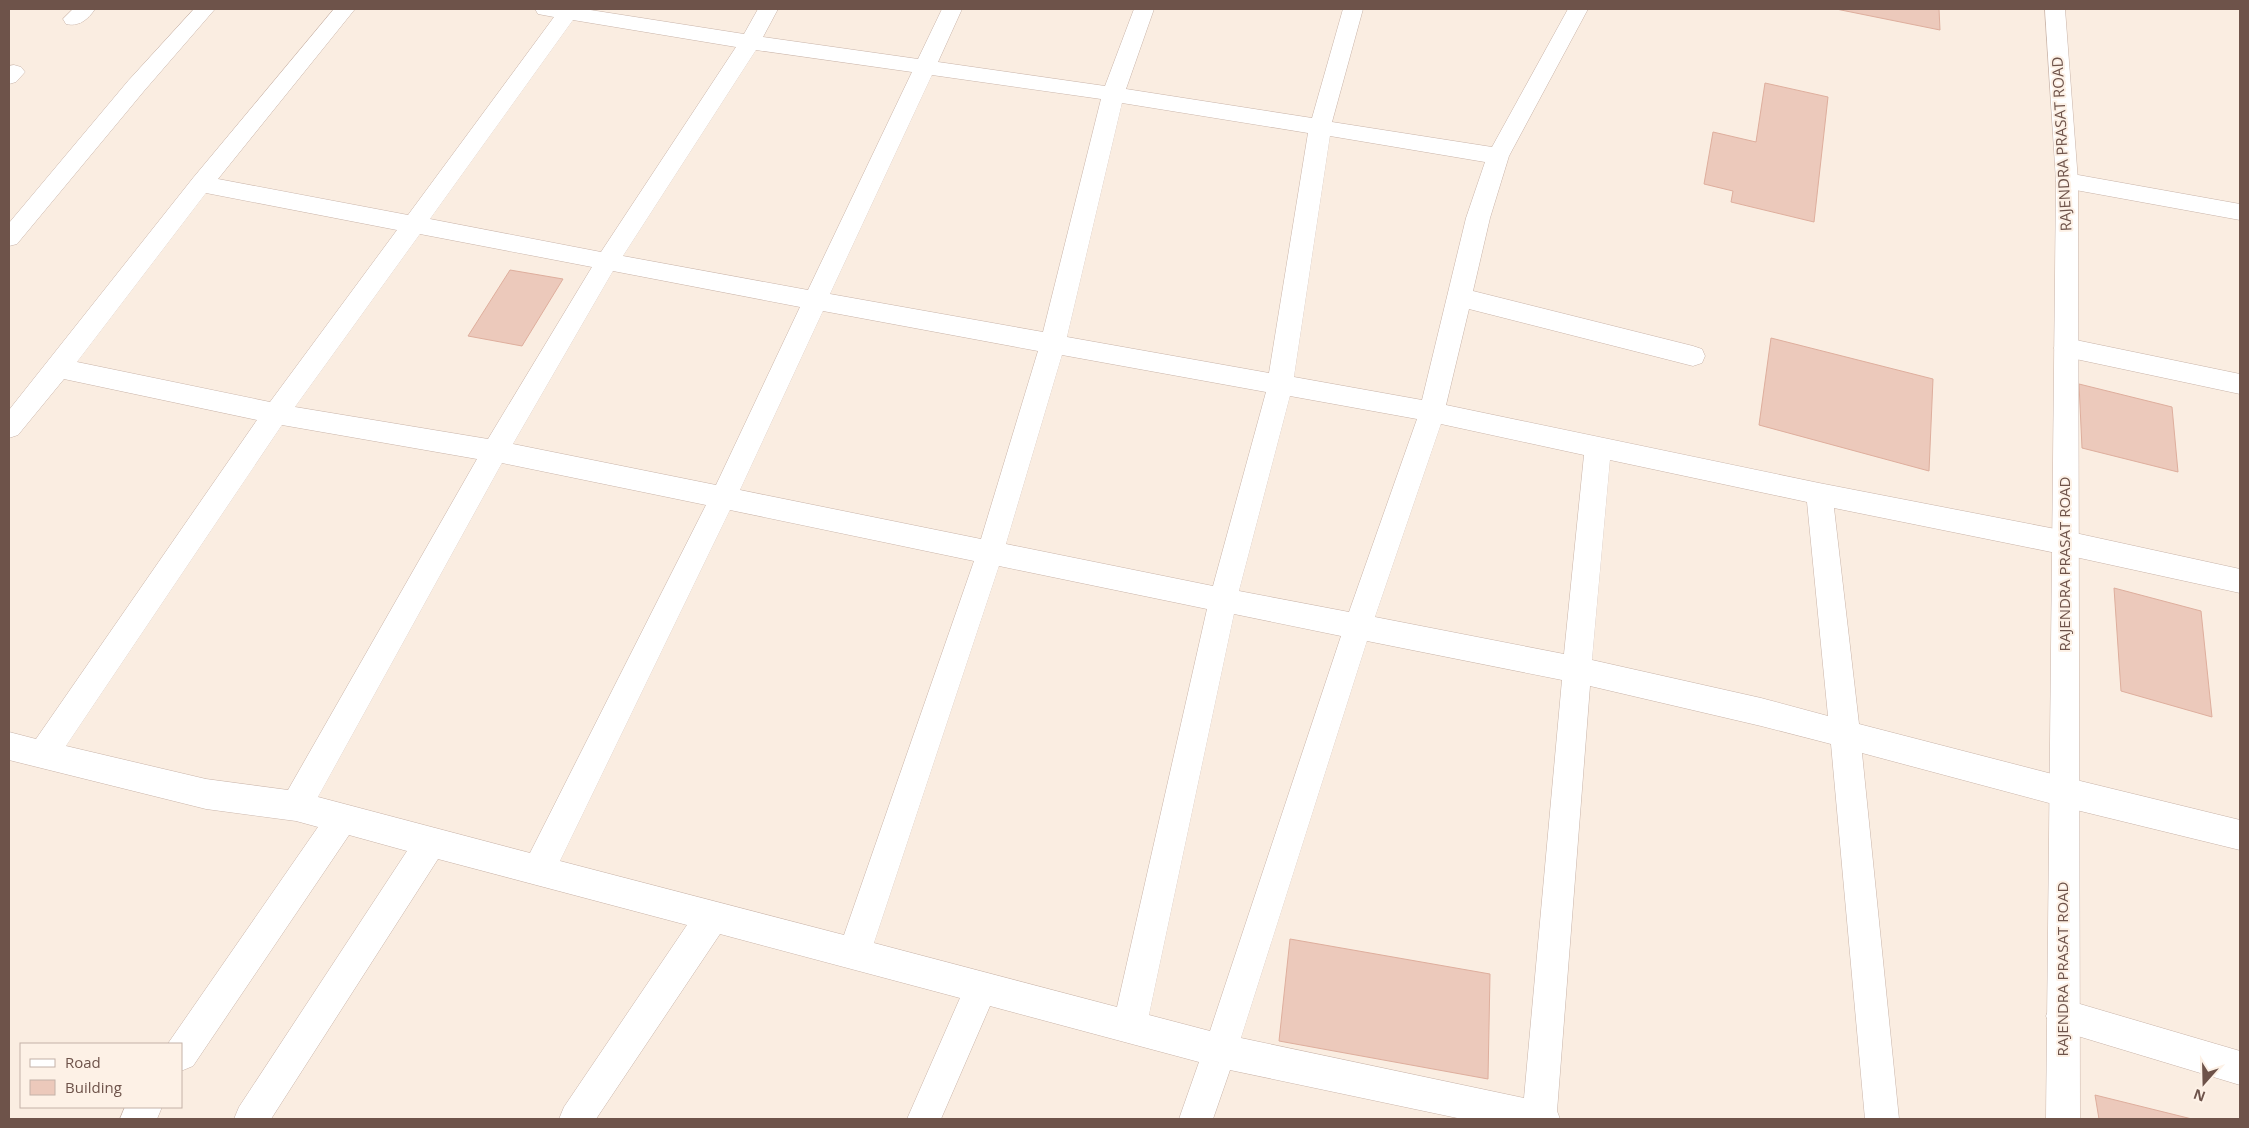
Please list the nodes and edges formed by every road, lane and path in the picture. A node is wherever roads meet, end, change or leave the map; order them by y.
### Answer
1 (206, 9) edge
2 (345, 9) edge
3 (768, 9) edge
4 (952, 9) edge
5 (1144, 9) edge
6 (1353, 9) edge
7 (1578, 9) edge
8 (2055, 9) edge
9 (562, 10) edge
10 (750, 42) junction
11 (925, 66) junction
12 (1113, 94) junction
13 (1320, 126) junction
14 (1498, 156) junction
15 (2067, 181) junction
16 (201, 184) junction
17 (2240, 212) edge
18 (412, 225) junction
19 (9, 238) edge
20 (608, 260) junction
21 (1459, 297) junction
22 (818, 299) junction
23 (1053, 343) junction
24 (2066, 348) junction
25 (1693, 356) dead end
26 (58, 368) junction
27 (2240, 384) edge
28 (1280, 385) junction
29 (1432, 412) junction
30 (276, 414) junction
31 (9, 428) edge
32 (1598, 448) junction
33 (495, 451) junction
34 (1819, 494) junction
35 (723, 498) junction
36 (2066, 543) junction
37 (990, 553) junction
38 (2240, 581) edge
39 (1223, 600) junction
40 (1358, 626) junction
41 (1577, 670) junction
42 (1845, 733) junction
43 (9, 746) edge
44 (43, 754) junction
45 (2064, 792) junction
46 (296, 806) junction
47 (342, 819) junction
48 (2240, 835) edge
49 (431, 842) junction
50 (538, 871) junction
51 (713, 916) junction
52 (854, 955) junction
53 (981, 988) junction
54 (2063, 1016) junction
55 (1130, 1026) junction
56 (1220, 1051) junction
57 (182, 1053) edge
58 (2240, 1068) edge
59 (144, 1108) edge
60 (137, 1119) edge
61 (251, 1119) edge
62 (576, 1119) edge
63 (924, 1119) edge
64 (1196, 1119) edge
65 (1539, 1119) edge
66 (1543, 1119) edge
67 (1882, 1119) edge
68 (2063, 1119) edge

1 - 19 street
2 - 16 street
3 - 10 street
4 - 11 street
5 - 12 street
6 - 13 street
7 - 14 street
8 - 15 street, RAJENDRA PRASAT ROAD
9 - 10 street
9 - 18 street
10 - 11 street
10 - 20 street
11 - 12 street
11 - 22 street
12 - 13 street
12 - 23 street
13 - 14 street
13 - 28 street
14 - 21 street
15 - 17 street
15 - 24 street, RAJENDRA PRASAT ROAD
16 - 18 street
16 - 26 street
18 - 20 street
18 - 30 street
20 - 22 street
20 - 33 street
21 - 25 street
21 - 29 street
22 - 23 street
22 - 35 street
23 - 28 street
23 - 37 street
24 - 27 street
24 - 36 street, RAJENDRA PRASAT ROAD
26 - 30 street
26 - 31 street
28 - 29 street
28 - 39 street
29 - 32 street
29 - 40 street
30 - 33 street
30 - 44 street
32 - 34 street
32 - 41 street
33 - 35 street
33 - 46 street
34 - 36 street
34 - 42 street
35 - 37 street
35 - 50 street
36 - 38 street
36 - 45 street, RAJENDRA PRASAT ROAD
37 - 39 street
37 - 52 street
39 - 40 street
39 - 55 street
40 - 41 street
40 - 56 street
41 - 42 street
41 - 65 street
42 - 45 street
42 - 67 street
43 - 44 street
44 - 46 street
45 - 48 street
45 - 54 street, RAJENDRA PRASAT ROAD
46 - 47 street
47 - 49 street
47 - 57 street
49 - 50 street
49 - 61 street
50 - 51 street
51 - 52 street
51 - 62 street
52 - 53 street
53 - 55 street
53 - 63 street
54 - 58 street
54 - 68 street, RAJENDRA PRASAT ROAD
55 - 56 street
56 - 64 street
56 - 65 street
59 - 60 street
65 - 66 street

